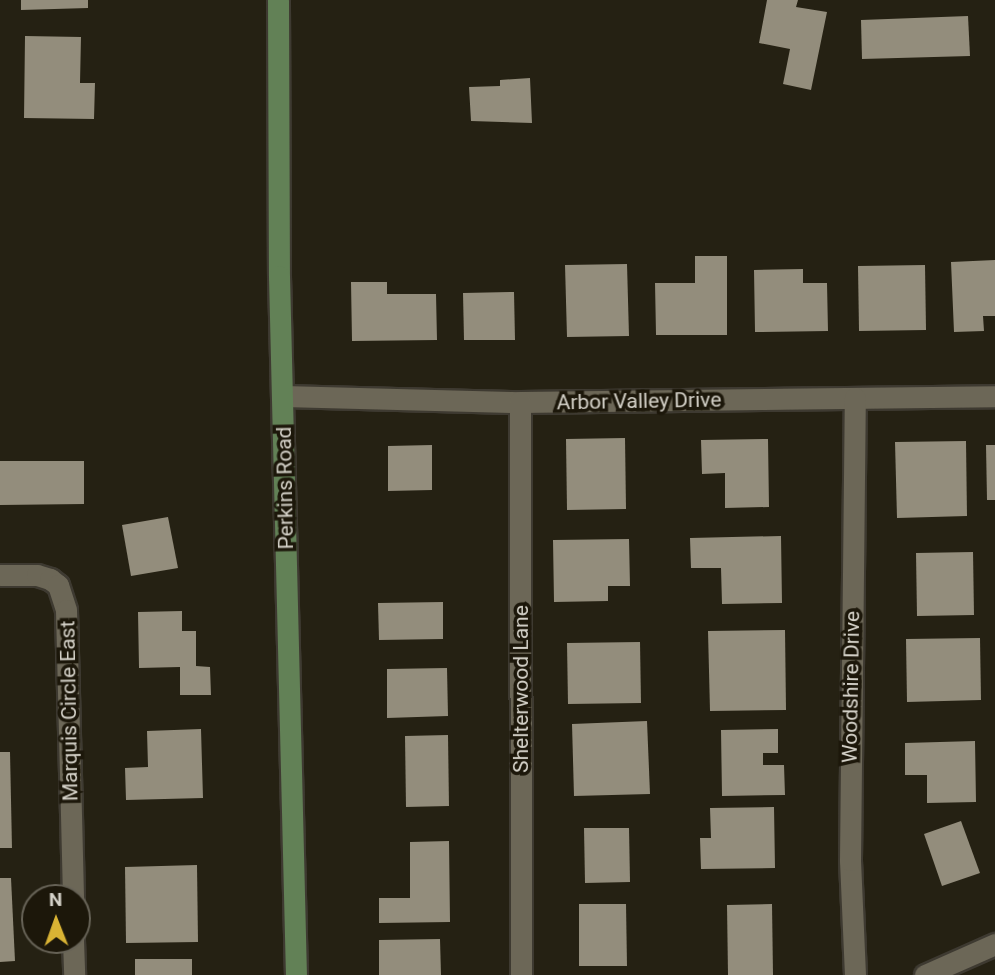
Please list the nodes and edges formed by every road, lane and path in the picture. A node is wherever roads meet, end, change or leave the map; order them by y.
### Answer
1 (278, 0) edge
2 (283, 396) junction
3 (995, 396) edge
4 (855, 398) junction
5 (520, 402) junction
6 (0, 575) edge
7 (73, 884) edge
8 (995, 944) edge
9 (73, 954) edge
10 (74, 975) edge
11 (296, 975) edge
12 (522, 975) edge
13 (855, 975) edge
14 (925, 975) edge

1 - 2 main road, Perkins Road
2 - 5 street, Arbor Valley Drive
2 - 11 main road, Perkins Road
3 - 4 street, Arbor Valley Drive
4 - 5 street, Arbor Valley Drive
4 - 13 street, Woodshire Drive
5 - 12 street, Shelterwood Lane
6 - 7 street, Marquis Circle East
8 - 14 street
9 - 10 street

